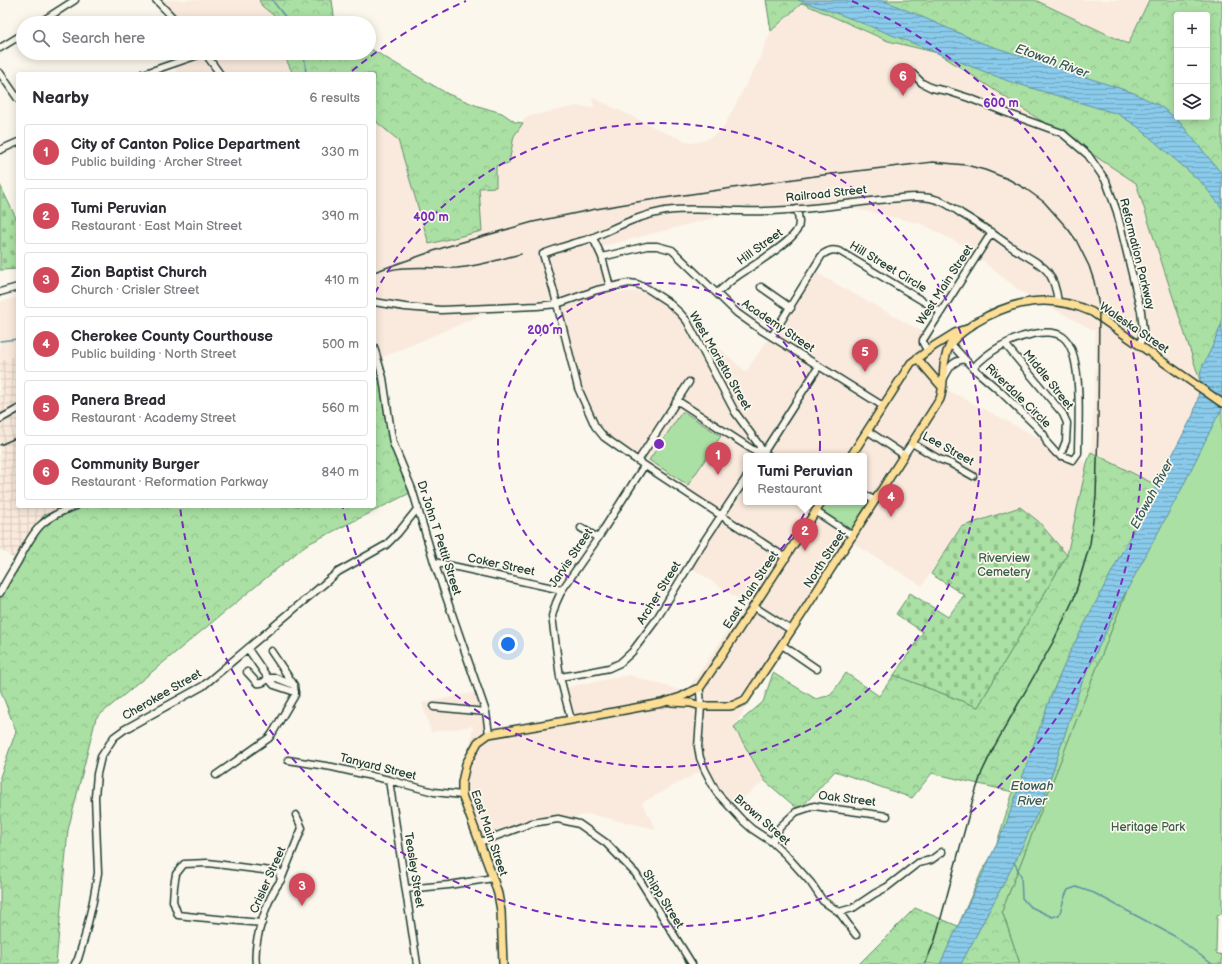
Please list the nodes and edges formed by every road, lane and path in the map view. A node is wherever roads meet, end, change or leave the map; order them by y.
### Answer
1 (75, 0) edge
2 (156, 0) edge
3 (50, 16) edge
4 (171, 16) edge
5 (16, 38) edge
6 (0, 48) edge
7 (184, 60) edge
8 (210, 60) edge
9 (149, 72) edge
10 (219, 72) edge
11 (0, 73) edge
12 (913, 74) dead end
13 (16, 97) edge
14 (16, 143) edge
15 (0, 150) edge
16 (797, 209) junction
17 (992, 232) junction
18 (594, 238) junction
19 (602, 257) junction
20 (610, 287) junction
21 (760, 287) dead end
22 (16, 288) edge
23 (0, 292) edge
24 (717, 294) junction
25 (376, 302) edge
26 (1058, 302) junction
27 (557, 304) junction
28 (791, 308) junction
29 (941, 312) junction
30 (967, 328) junction
31 (772, 336) junction
32 (951, 344) junction
33 (1004, 344) junction
34 (1139, 345) junction
35 (927, 350) junction
36 (376, 354) edge
37 (946, 355) joint
38 (917, 358) junction
39 (965, 359) junction
40 (819, 366) junction
41 (973, 368) junction
42 (690, 382) dead end
43 (942, 384) junction
44 (678, 401) junction
45 (1222, 403) edge
46 (883, 406) junction
47 (16, 410) edge
48 (0, 419) edge
49 (868, 431) junction
50 (912, 443) junction
51 (760, 453) edge
52 (763, 453) edge
53 (765, 453) edge
54 (853, 453) edge
55 (904, 455) junction
56 (1060, 456) junction
57 (638, 461) junction
58 (644, 466) junction
59 (973, 476) dead end
60 (743, 482) edge
61 (867, 496) edge
62 (875, 501) junction
63 (820, 505) edge
64 (71, 508) edge
65 (418, 508) junction
66 (815, 512) junction
67 (721, 515) junction
68 (581, 528) dead end
69 (853, 536) junction
70 (598, 538) junction
71 (786, 558) junction
72 (434, 562) junction
73 (562, 590) junction
74 (0, 593) edge
75 (753, 606) junction
76 (791, 630) junction
77 (782, 645) junction
78 (248, 649) junction
79 (270, 651) dead end
80 (818, 669) dead end
81 (247, 672) dead end
82 (560, 677) junction
83 (268, 678) junction
84 (294, 688) junction
85 (699, 689) junction
86 (669, 702) junction
87 (701, 706) junction
88 (434, 707) dead end
89 (486, 712) junction
90 (572, 720) junction
91 (489, 734) junction
92 (288, 760) dead end
93 (216, 775) dead end
94 (389, 780) junction
95 (462, 795) junction
96 (296, 816) dead end
97 (888, 816) dead end
98 (480, 842) junction
99 (772, 842) junction
100 (942, 852) dead end
101 (494, 878) junction
102 (281, 880) junction
103 (406, 889) junction
104 (839, 912) junction
105 (262, 923) junction
106 (856, 935) dead end
107 (75, 964) edge
108 (256, 964) edge
109 (417, 964) edge
110 (503, 964) edge
111 (692, 964) edge

1 - 3 street
2 - 4 street
5 - 6 street
7 - 9 street
8 - 10 street
11 - 13 street
12 - 34 street, Reformation Parkway
14 - 15 street
16 - 17 street, Railroad Street
16 - 18 street, Railroad Street
16 - 24 street, Hill Street
17 - 26 street, Railroad Street
17 - 29 street, West Main Street
18 - 19 street
18 - 27 street, Railroad Street
19 - 20 street
19 - 24 street, Academy Street
20 - 27 street, West Marietta Street
20 - 52 street, West Marietta Street
21 - 28 street
22 - 23 street
24 - 31 street, Academy Street
25 - 27 street, West Marietta Street
26 - 30 main road, Waleska Street
26 - 34 main road, Waleska Street
27 - 57 street
28 - 29 street, Hill Street Circle
28 - 31 street, Hill Street Circle
29 - 35 street, West Main Street
30 - 32 main road, Waleska Street
30 - 35 main road
31 - 40 street, Academy Street
32 - 37 main road, Waleska Street
32 - 39 street
33 - 41 street, Riverdale Circle
33 - 56 street, Middle Street
33 - 56 street, Riverdale Circle
34 - 45 main road, Waleska Street
35 - 38 main road
36 - 65 street, Dr John T Pettit Street
37 - 43 main road, North Street
38 - 43 main road
38 - 46 main road
39 - 41 street
39 - 43 street
40 - 46 street, Academy Street
40 - 53 street
41 - 56 street, Riverdale Circle
42 - 44 street
43 - 50 main road, North Street
44 - 51 street
44 - 57 street
46 - 49 main road
47 - 48 street
49 - 54 main road
49 - 55 street
50 - 55 street, North Street
50 - 59 street, Lee Street
55 - 62 main road, North Street
57 - 58 street
58 - 67 street
58 - 70 street, Jarvis Street
60 - 67 street, Archer Street
61 - 62 street
62 - 69 main road, North Street
63 - 66 main road, East Main Street
64 - 74 street
65 - 72 street, Dr John T Pettit Street
65 - 78 street, Cherokee Street
66 - 69 street
66 - 71 main road, East Main Street
67 - 71 street
67 - 82 street, Archer Street
68 - 70 street
69 - 76 main road, North Street
70 - 73 street, Jarvis Street
71 - 75 main road, East Main Street
72 - 73 street, Coker Street
72 - 89 street, Dr John T Pettit Street
73 - 82 street, Jarvis Street
75 - 76 street
75 - 85 main road, East Main Street
76 - 77 main road, North Street
77 - 80 street
77 - 87 main road, North Street
78 - 83 street
78 - 107 street, Cherokee Street
79 - 84 street
81 - 83 street
82 - 90 street, Jarvis Street
83 - 84 street
84 - 93 street
85 - 86 main road
85 - 87 street
86 - 87 main road
86 - 90 main road
87 - 99 street, Brown Street
88 - 89 street
89 - 91 street, Dr John T Pettit Street
90 - 91 main road
91 - 95 main road, East Main Street
92 - 94 street, Tanyard Street
94 - 95 street, Tanyard Street
94 - 103 street, Teasley Street
95 - 98 main road, East Main Street
96 - 102 street, Crisler Street
97 - 99 street, Oak Street
98 - 101 main road, East Main Street
98 - 111 street, Shipp Street
99 - 104 street, Brown Street
100 - 104 street
101 - 103 street
101 - 110 main road, East Main Street
102 - 105 street, Crisler Street
102 - 105 street
103 - 109 street, Teasley Street
104 - 106 street, Brown Street
105 - 108 street, Crisler Street

